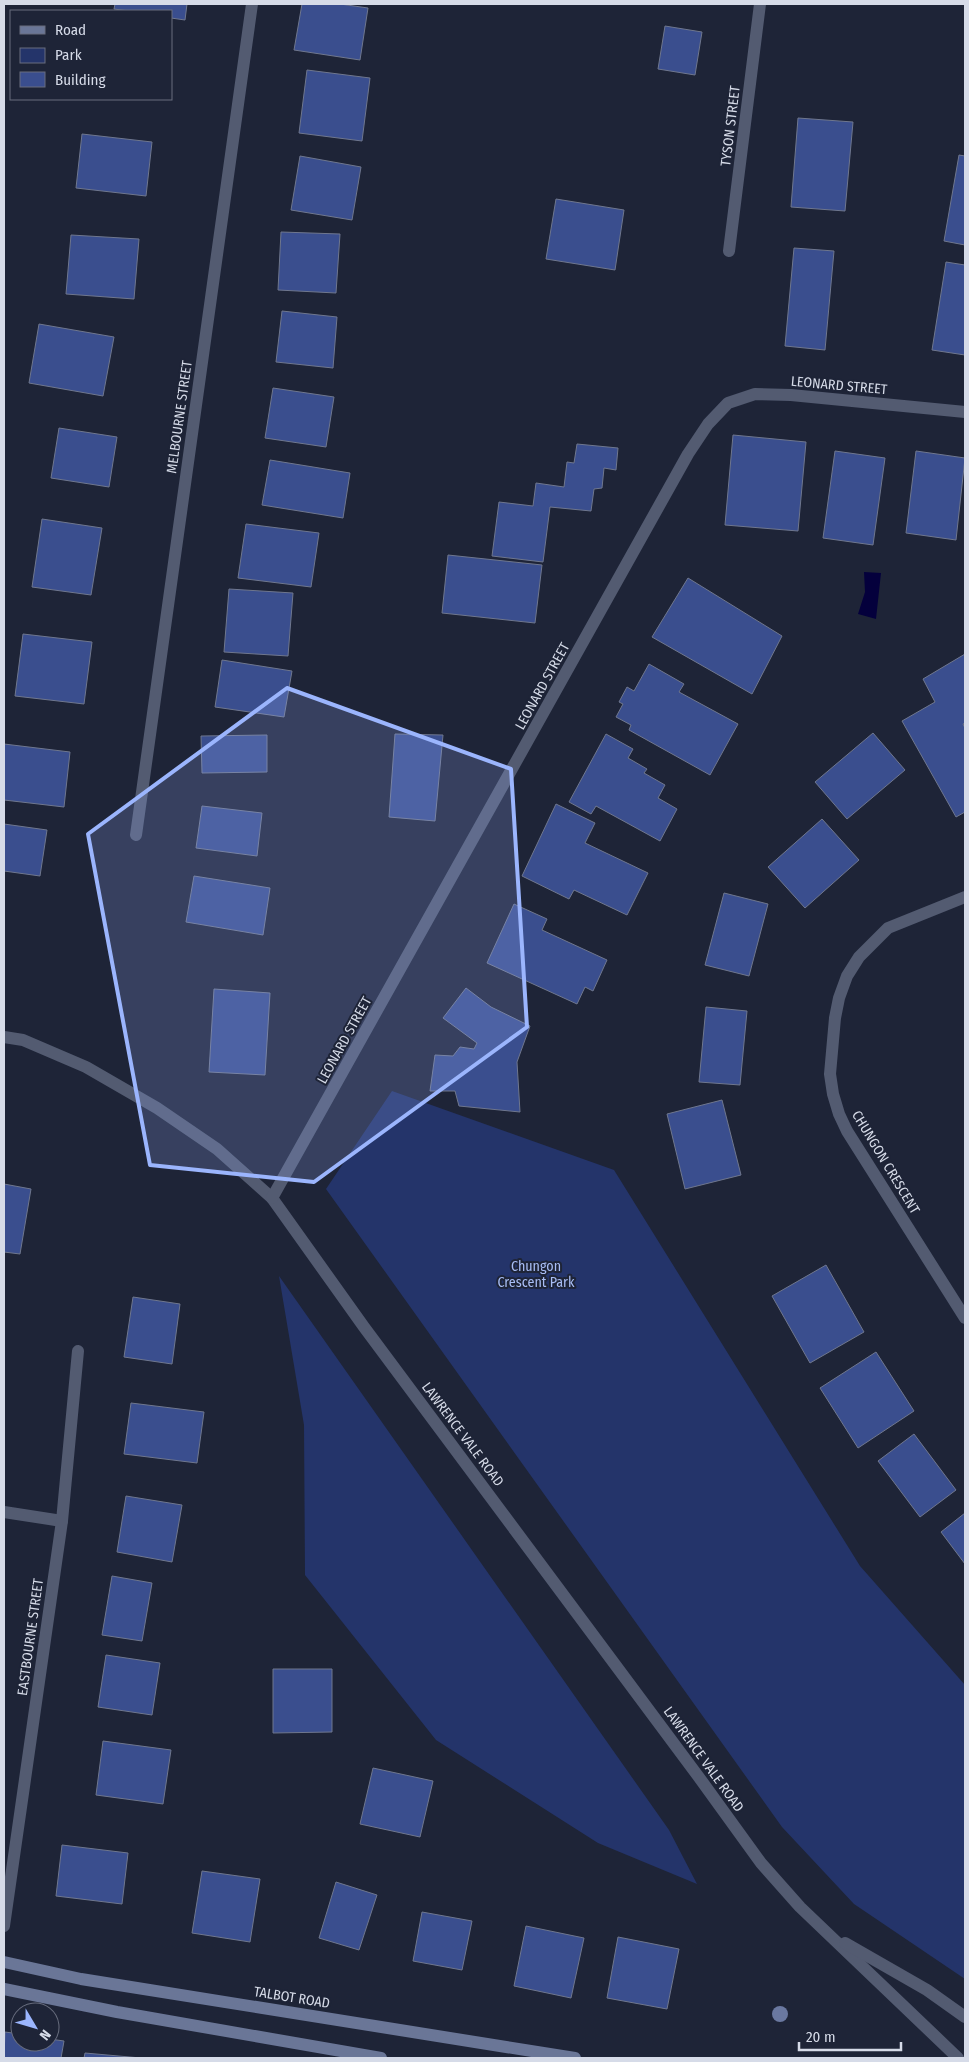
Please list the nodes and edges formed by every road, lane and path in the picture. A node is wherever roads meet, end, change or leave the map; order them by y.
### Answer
1 (252, 4) edge
2 (760, 4) edge
3 (729, 252) dead end
4 (965, 412) edge
5 (136, 835) dead end
6 (965, 897) edge
7 (4, 1037) edge
8 (272, 1198) junction
9 (965, 1318) edge
10 (78, 1351) dead end
11 (4, 1512) edge
12 (62, 1521) junction
13 (4, 1926) edge
14 (827, 1933) junction
15 (4, 1962) edge
16 (4, 1989) edge
17 (965, 2017) edge
18 (381, 2058) edge
19 (575, 2058) edge
20 (958, 2058) edge

1 - 5 street, MELBOURNE STREET
2 - 3 street, TYSON STREET
4 - 8 street, LEONARD STREET
6 - 9 street, CHUNGON CRESCENT
7 - 8 street, LAWRENCE VALE ROAD
8 - 14 street, LAWRENCE VALE ROAD
10 - 12 street, EASTBOURNE STREET
11 - 12 street
12 - 13 street, EASTBOURNE STREET
14 - 17 street, LAWRENCE VALE ROAD
14 - 20 street, LAWRENCE VALE ROAD
15 - 19 main road, TALBOT ROAD
16 - 18 main road

